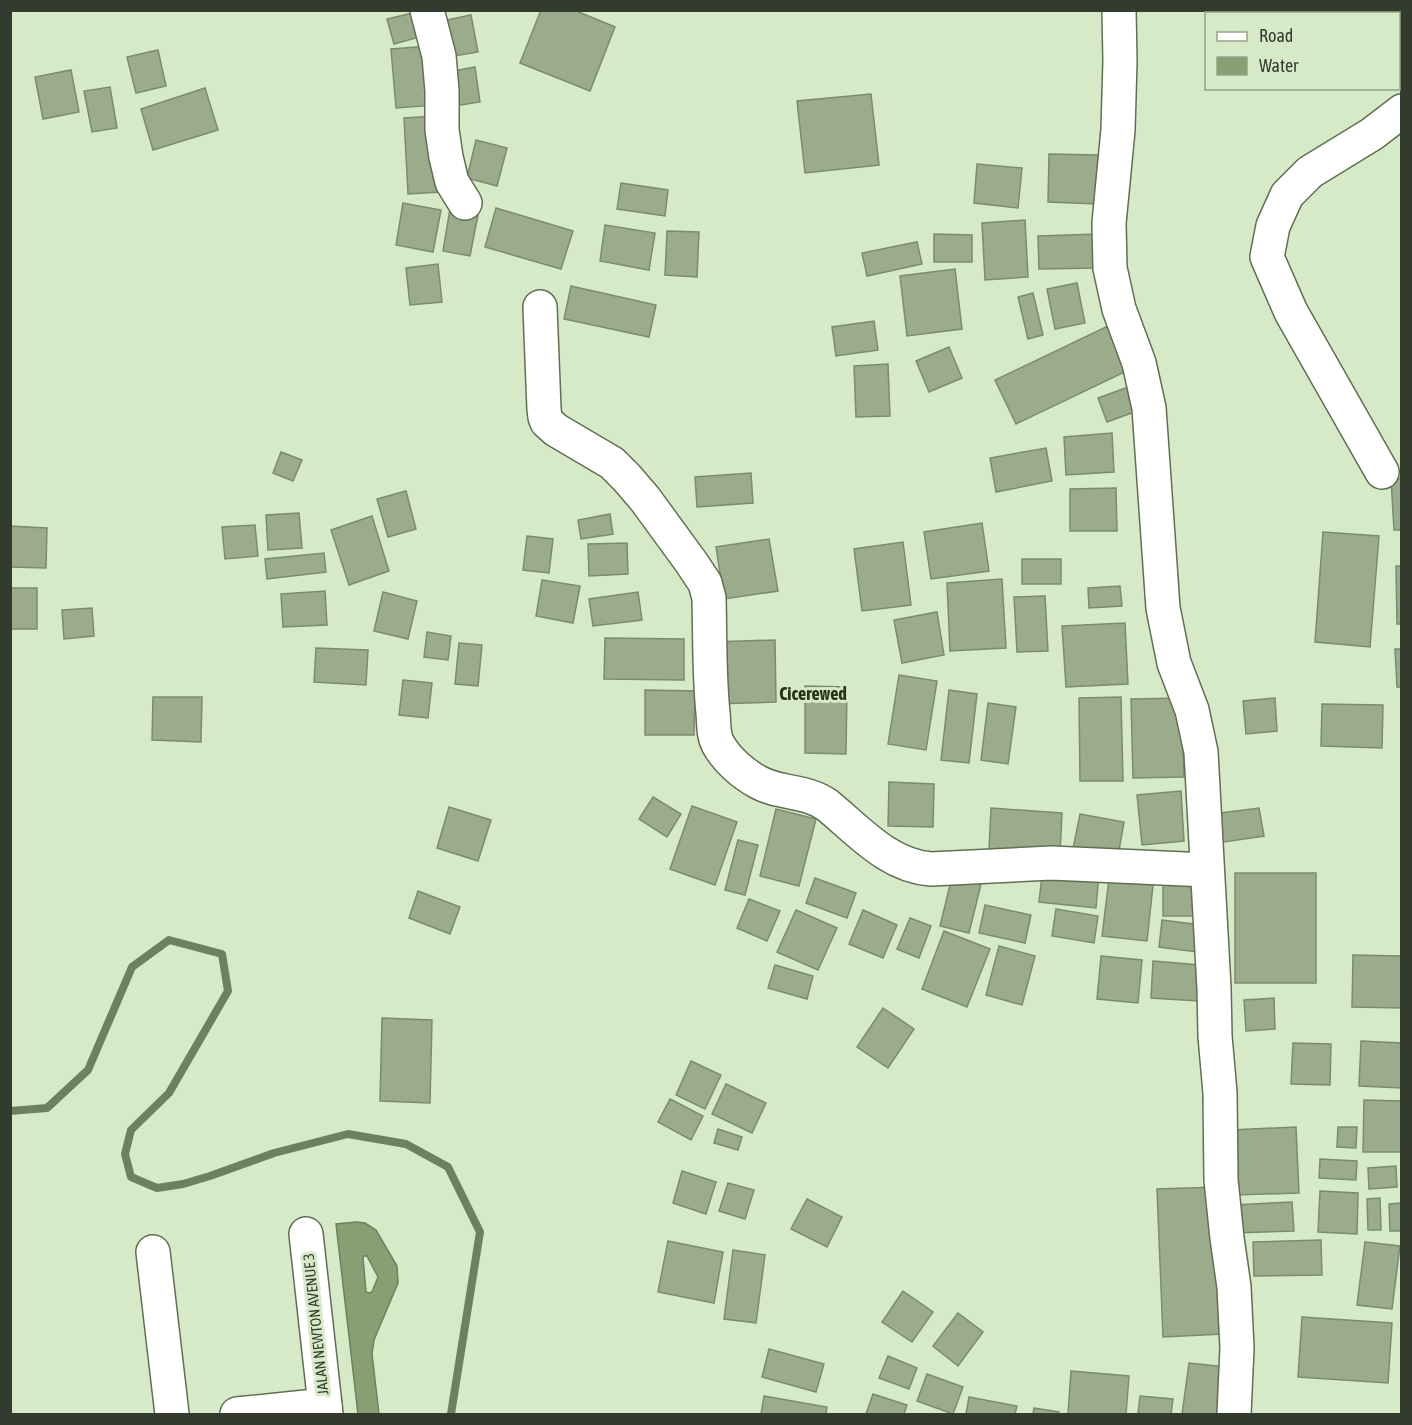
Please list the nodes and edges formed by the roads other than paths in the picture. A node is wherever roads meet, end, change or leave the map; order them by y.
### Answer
1 (427, 10) edge
2 (1119, 10) edge
3 (1401, 111) edge
4 (465, 203) dead end
5 (540, 307) dead end
6 (1382, 472) dead end
7 (1207, 870) junction
8 (306, 1234) dead end
9 (153, 1252) dead end
10 (325, 1410) edge
11 (172, 1414) edge
12 (237, 1414) edge
13 (1234, 1414) edge

1 - 4 street
2 - 7 street
3 - 6 street
5 - 7 street
7 - 13 street
8 - 10 street, JALAN NEWTON AVENUE 3
9 - 11 street
10 - 12 street

